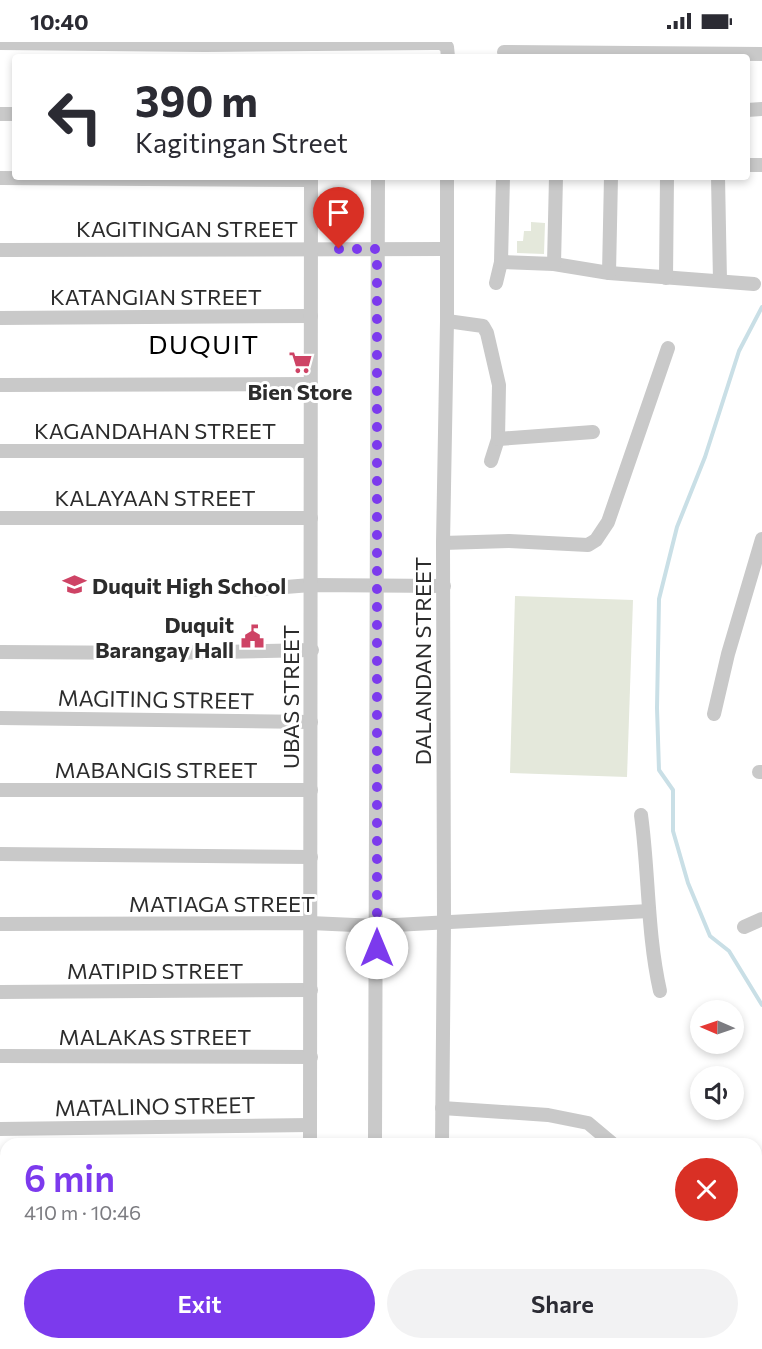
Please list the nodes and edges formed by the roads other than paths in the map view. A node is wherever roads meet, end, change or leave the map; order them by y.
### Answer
1 (13, 42) edge
2 (312, 42) edge
3 (395, 42) edge
4 (0, 43) edge
5 (379, 43) edge
6 (504, 50) edge
7 (448, 54) edge
8 (762, 54) edge
9 (311, 180) edge
10 (378, 180) edge
11 (447, 180) edge
12 (503, 180) edge
13 (556, 180) edge
14 (610, 180) edge
15 (667, 180) edge
16 (718, 180) edge
17 (310, 249) junction
18 (377, 249) junction
19 (446, 249) junction
20 (0, 250) edge
21 (501, 262) junction
22 (555, 264) junction
23 (609, 273) junction
24 (666, 278) junction
25 (720, 281) junction
26 (496, 283) dead end
27 (754, 284) dead end
28 (311, 316) junction
29 (0, 318) edge
30 (447, 321) junction
31 (668, 348) dead end
32 (311, 384) junction
33 (0, 385) edge
34 (593, 432) dead end
35 (498, 439) junction
36 (0, 451) edge
37 (310, 451) junction
38 (491, 461) dead end
39 (0, 518) edge
40 (311, 518) junction
41 (762, 539) edge
42 (443, 543) junction
43 (311, 585) junction
44 (444, 586) junction
45 (376, 587) junction
46 (249, 590) dead end
47 (312, 650) junction
48 (0, 651) edge
49 (714, 714) dead end
50 (0, 718) edge
51 (311, 722) junction
52 (0, 790) edge
53 (311, 790) junction
54 (641, 815) dead end
55 (0, 854) edge
56 (311, 857) junction
57 (649, 911) junction
58 (762, 919) edge
59 (444, 922) junction
60 (310, 923) junction
61 (0, 924) edge
62 (377, 926) junction
63 (744, 927) dead end
64 (311, 990) junction
65 (660, 991) dead end
66 (0, 992) edge
67 (0, 1056) edge
68 (310, 1057) junction
69 (442, 1108) junction
70 (310, 1125) junction
71 (0, 1128) edge
72 (310, 1138) edge
73 (375, 1138) edge
74 (441, 1138) edge
75 (606, 1138) edge

1 - 2 street
1 - 4 street
2 - 5 street
3 - 5 street
3 - 7 street
6 - 8 street
9 - 17 street, UBAS STREET
10 - 18 street
11 - 19 street, DALANDAN STREET
12 - 21 street
13 - 22 street
14 - 23 street
15 - 24 street
16 - 25 street
17 - 18 street, KAGITINGAN STREET
17 - 20 street, KAGITINGAN STREET
17 - 28 street, UBAS STREET
18 - 19 street, KAGITINGAN STREET
18 - 45 street
19 - 30 street, DALANDAN STREET
21 - 22 street
21 - 26 street
22 - 23 street
23 - 24 street
24 - 25 street
25 - 27 street
28 - 29 street, KATANGIAN STREET
28 - 32 street, UBAS STREET
30 - 35 street
30 - 42 street, DALANDAN STREET
31 - 42 street
32 - 33 street
32 - 37 street, UBAS STREET
34 - 35 street
35 - 38 street
36 - 37 street, KAGANDAHAN STREET
37 - 40 street, UBAS STREET
39 - 40 street, KALAYAAN STREET
40 - 43 street, UBAS STREET
41 - 49 street
42 - 44 street, DALANDAN STREET
43 - 45 street
43 - 46 street
43 - 47 street, UBAS STREET
44 - 45 street
44 - 59 street, DALANDAN STREET
45 - 62 street
47 - 48 street
47 - 51 street, UBAS STREET
50 - 51 street, MAGITING STREET
51 - 53 street, UBAS STREET
52 - 53 street, MABANGIS STREET
53 - 56 street, UBAS STREET
54 - 57 street
55 - 56 street, MATIAGA STREET
56 - 60 street, UBAS STREET
57 - 59 street, MATIAGA STREET
57 - 65 street
58 - 63 street
59 - 62 street, MATIAGA STREET
59 - 69 street, DALANDAN STREET
60 - 61 street, MATIAGA STREET
60 - 62 street, MATIAGA STREET
60 - 64 street, UBAS STREET
62 - 73 street
64 - 66 street, MATIPID STREET
64 - 68 street, UBAS STREET
67 - 68 street, MALAKAS STREET
68 - 70 street, UBAS STREET
69 - 74 street, DALANDAN STREET
69 - 75 street
70 - 71 street, MATALINO STREET
70 - 72 street, UBAS STREET

